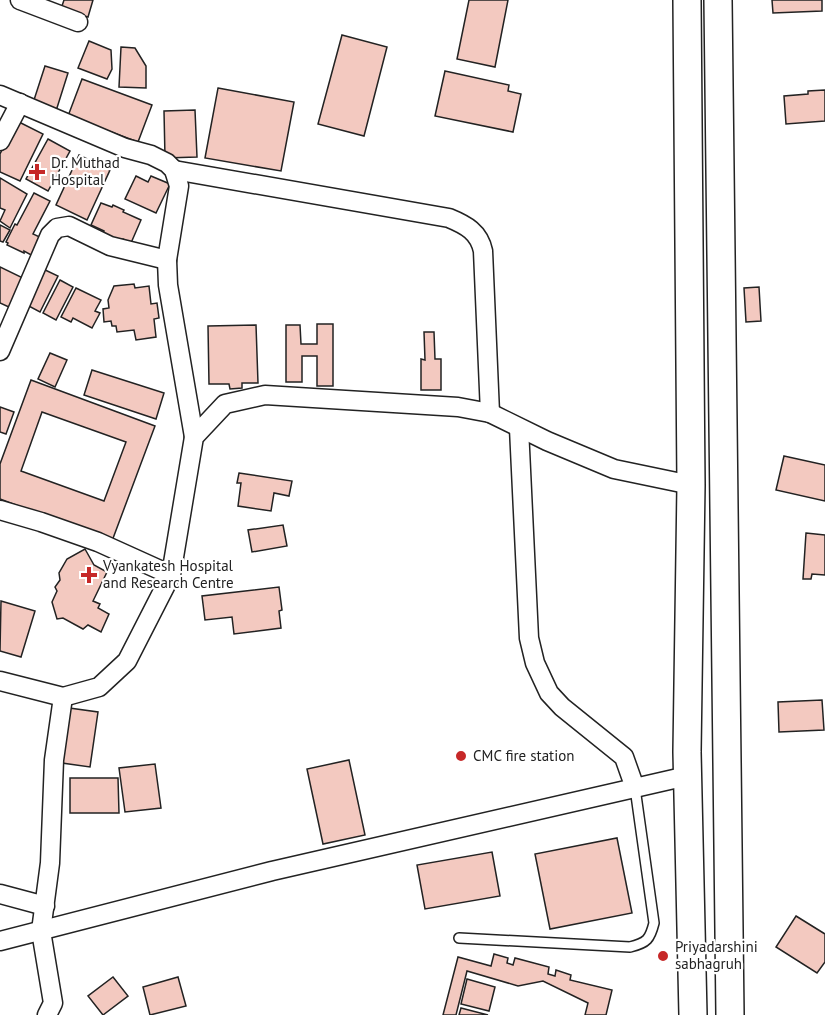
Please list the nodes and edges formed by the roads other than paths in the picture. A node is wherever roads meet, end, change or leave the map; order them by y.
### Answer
1 (20, 0) edge
2 (687, 0) edge
3 (718, 0) edge
4 (78, 22) dead end
5 (0, 95) edge
6 (20, 103) junction
7 (0, 141) edge
8 (174, 170) junction
9 (167, 260) junction
10 (0, 351) edge
11 (490, 413) junction
12 (519, 428) junction
13 (194, 437) junction
14 (691, 484) junction
15 (0, 510) edge
16 (171, 575) junction
17 (0, 681) edge
18 (63, 697) junction
19 (728, 750) junction
20 (687, 764) junction
21 (635, 788) junction
22 (0, 894) edge
23 (45, 906) junction
24 (41, 932) junction
25 (459, 938) dead end
26 (0, 941) edge
27 (47, 1015) edge
28 (693, 1015) edge
29 (730, 1015) edge

1 - 4 street
2 - 14 main road
3 - 19 main road
5 - 6 street
6 - 7 street
6 - 8 street
8 - 9 street
8 - 11 street
9 - 10 street
9 - 13 street
11 - 12 street
11 - 13 street
12 - 14 street
12 - 21 street
13 - 16 street
14 - 20 main road
15 - 16 street
16 - 18 street
17 - 18 street
18 - 23 street
19 - 20 main road
19 - 29 main road
20 - 21 street
20 - 28 main road
21 - 24 street
21 - 25 lane
22 - 23 street
23 - 24 street
24 - 26 street
24 - 27 street

